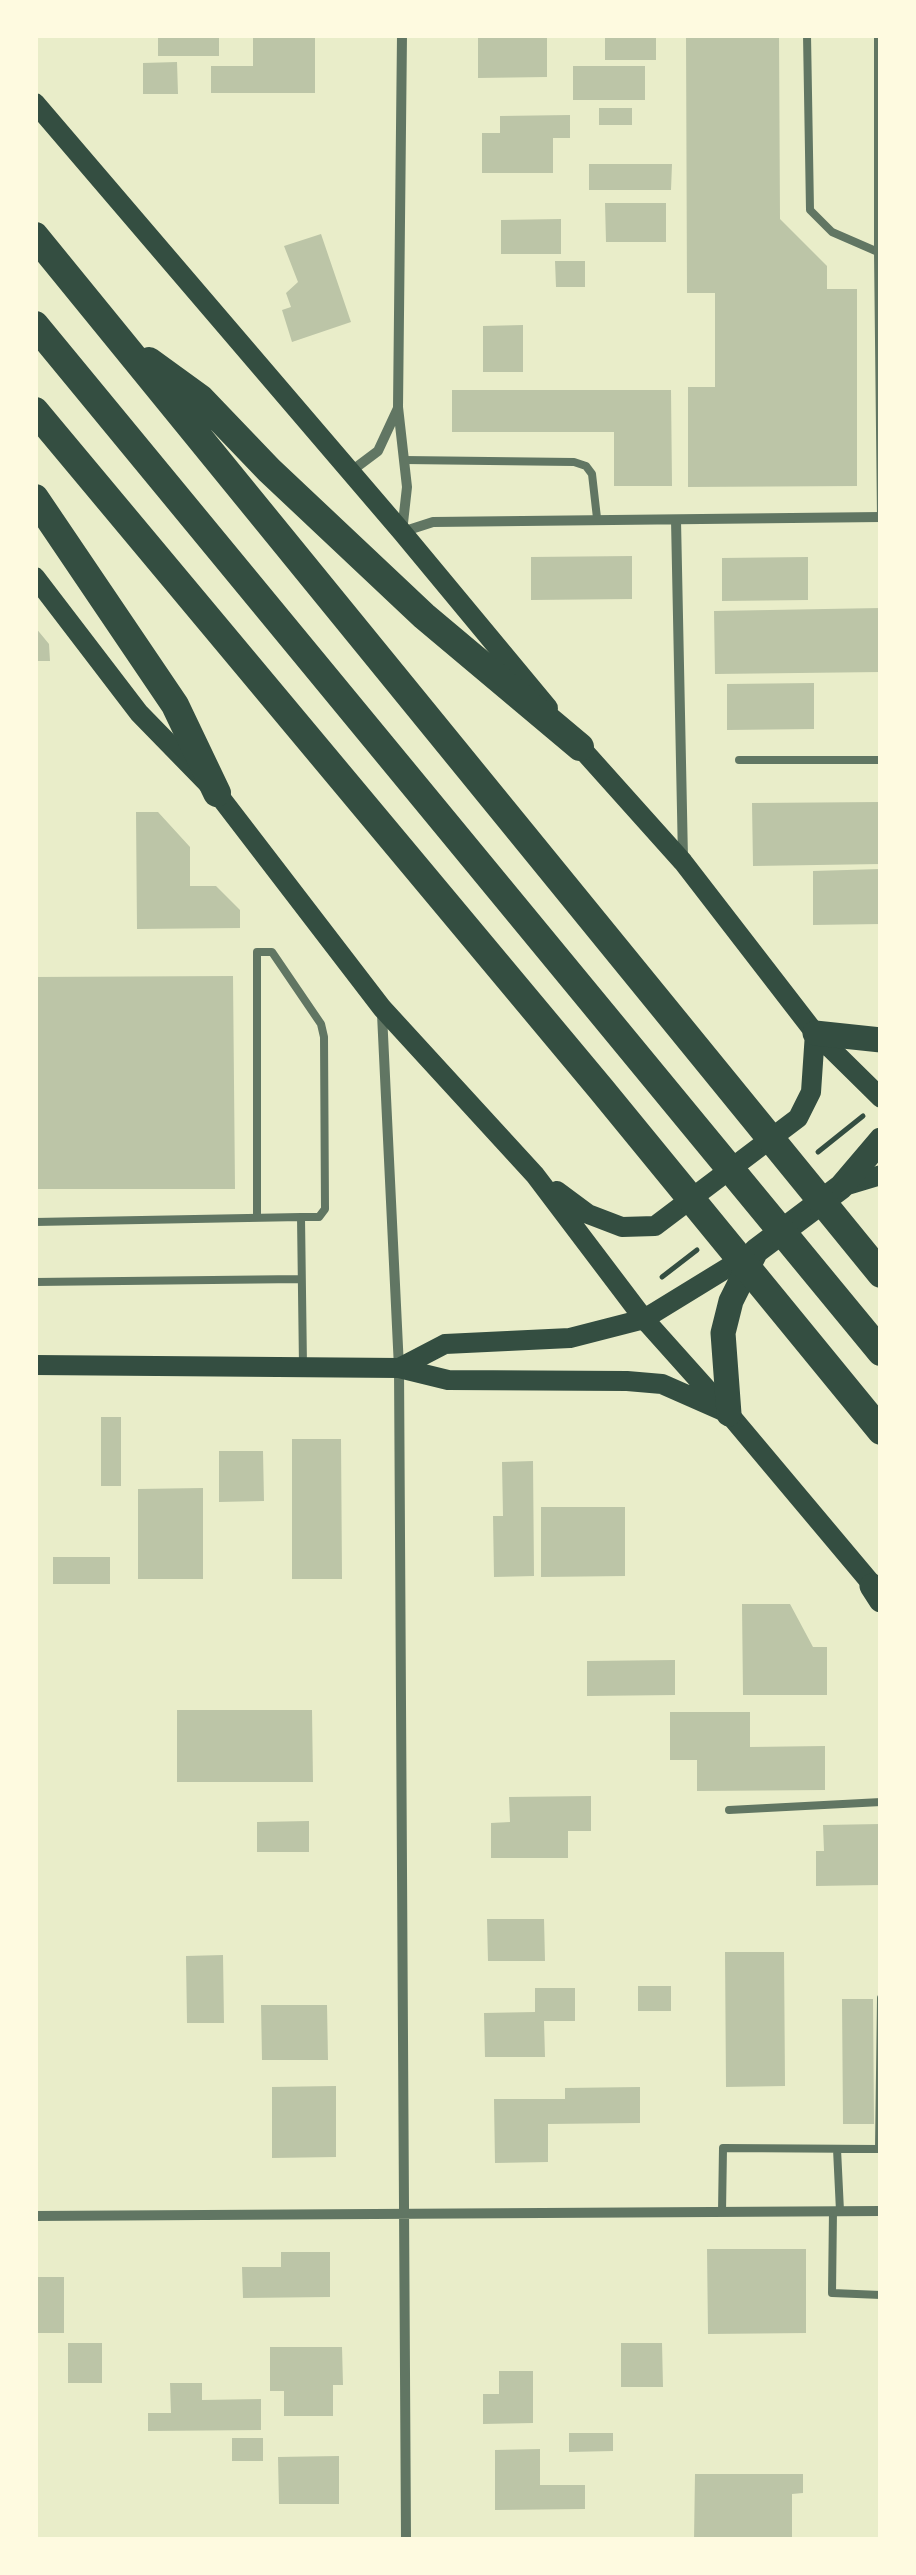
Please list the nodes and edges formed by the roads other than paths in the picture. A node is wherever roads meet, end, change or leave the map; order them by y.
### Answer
1 (402, 35) edge
2 (806, 35) edge
3 (878, 35) edge
4 (35, 103) edge
5 (35, 236) edge
6 (879, 252) edge
7 (35, 326) edge
8 (120, 340) junction
9 (398, 407) junction
10 (35, 411) edge
11 (404, 460) junction
12 (350, 472) junction
13 (35, 498) edge
14 (881, 517) edge
15 (597, 518) junction
16 (676, 520) junction
17 (402, 532) junction
18 (35, 577) edge
19 (580, 747) junction
20 (739, 760) dead end
21 (881, 760) edge
22 (217, 793) junction
23 (683, 862) junction
24 (382, 1008) junction
25 (816, 1033) junction
26 (881, 1040) edge
27 (881, 1098) edge
28 (881, 1140) edge
29 (535, 1174) junction
30 (881, 1174) edge
31 (842, 1187) junction
32 (302, 1217) junction
33 (257, 1218) junction
34 (35, 1222) edge
35 (756, 1251) junction
36 (881, 1274) edge
37 (301, 1279) junction
38 (35, 1282) edge
39 (644, 1319) junction
40 (881, 1352) edge
41 (35, 1365) edge
42 (303, 1367) junction
43 (398, 1368) junction
44 (729, 1414) junction
45 (881, 1431) edge
46 (879, 1593) edge
47 (881, 1802) edge
48 (729, 1810) dead end
49 (881, 1998) edge
50 (880, 2088) edge
51 (837, 2149) junction
52 (836, 2211) junction
53 (881, 2211) edge
54 (722, 2212) junction
55 (404, 2214) junction
56 (35, 2216) edge
57 (881, 2295) edge
58 (406, 2540) edge

1 - 9 street
2 - 6 lane
3 - 6 lane
4 - 12 main road
5 - 8 highway
6 - 14 lane
7 - 40 highway
8 - 19 highway
8 - 36 highway
9 - 11 street
9 - 12 street
10 - 45 highway
11 - 15 lane
11 - 17 street
12 - 17 main road
13 - 22 highway
14 - 16 street
15 - 16 street
15 - 17 street
16 - 23 street
17 - 19 main road
18 - 22 main road
19 - 23 main road
20 - 21 lane
22 - 24 main road
23 - 25 main road
24 - 29 main road
24 - 43 street
25 - 26 main road
25 - 27 main road
25 - 29 main road
28 - 31 main road
29 - 39 main road
30 - 31 main road
31 - 35 main road
32 - 33 lane
32 - 33 lane
32 - 37 lane
33 - 34 lane
35 - 39 main road
35 - 44 main road
37 - 38 lane
37 - 42 lane
39 - 43 main road
39 - 44 main road
41 - 42 main road
42 - 43 main road
43 - 44 main road
43 - 55 street
44 - 46 main road
47 - 48 lane
49 - 50 lane
50 - 51 lane
51 - 52 lane
51 - 54 lane
52 - 53 street
52 - 54 street
52 - 57 lane
54 - 55 street
55 - 56 street
55 - 58 street

